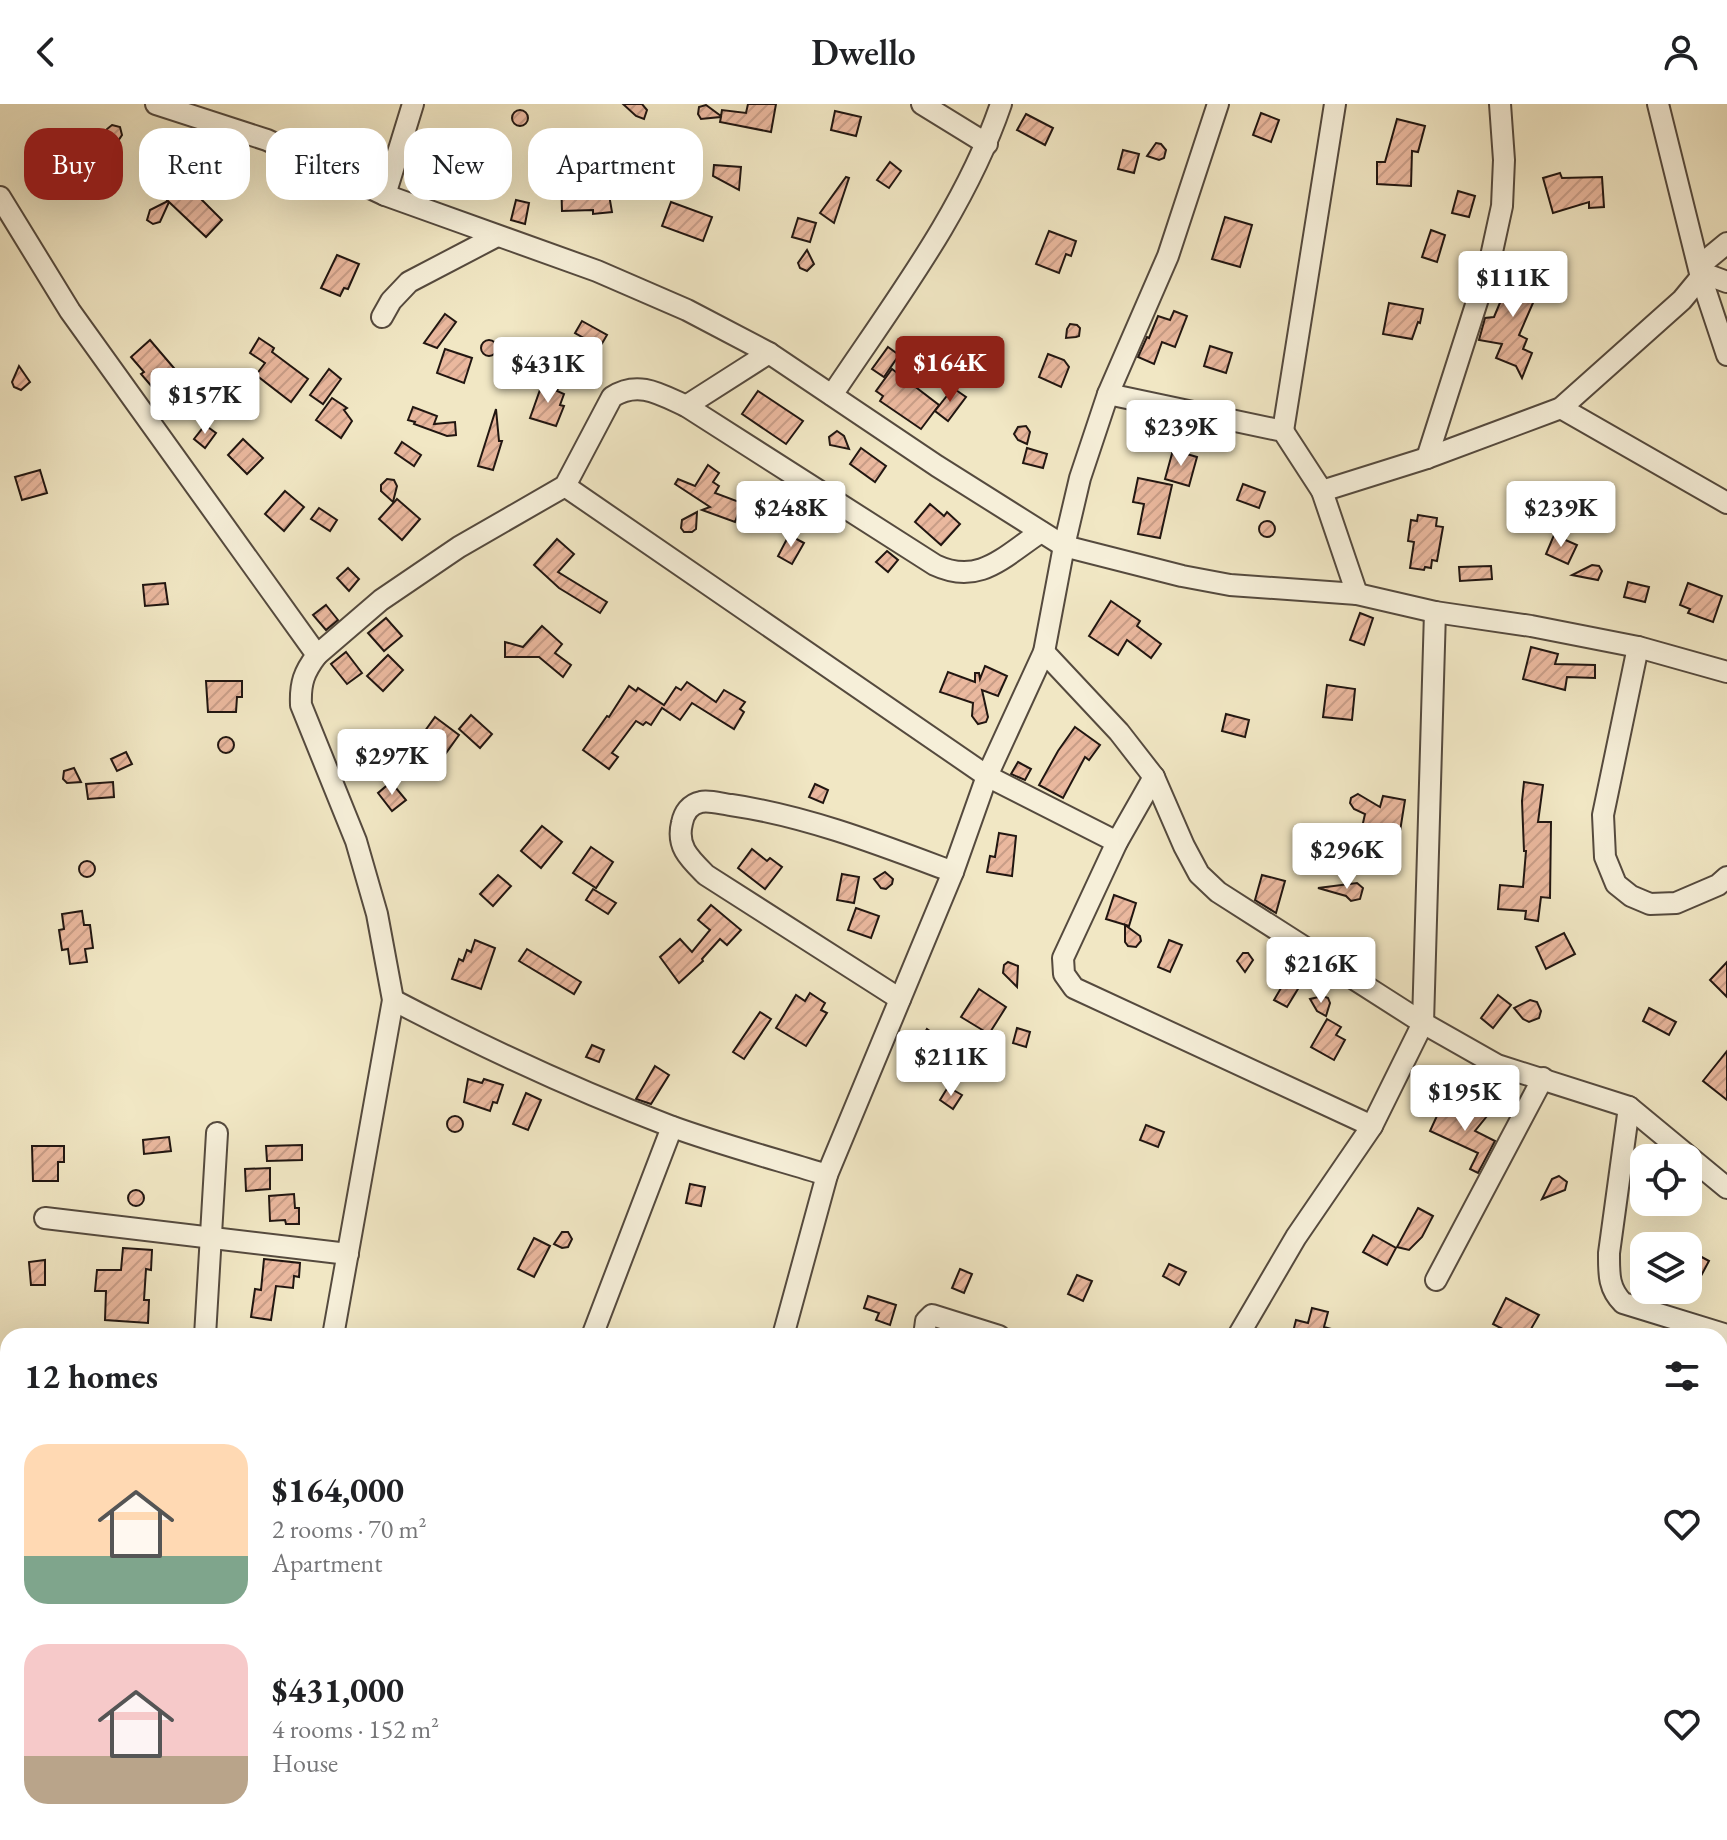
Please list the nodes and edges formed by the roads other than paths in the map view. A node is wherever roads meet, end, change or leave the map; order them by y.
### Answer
1 (156, 104) edge
2 (413, 104) edge
3 (922, 104) edge
4 (1001, 104) edge
5 (1218, 104) edge
6 (1335, 104) edge
7 (1500, 104) edge
8 (1658, 104) edge
9 (266, 140) edge
10 (987, 144) junction
11 (388, 185) edge
12 (388, 196) edge
13 (0, 197) edge
14 (497, 236) junction
15 (1727, 243) edge
16 (1700, 272) junction
17 (1727, 282) edge
18 (1682, 300) junction
19 (1717, 311) edge
20 (382, 317) dead end
21 (769, 353) junction
22 (1727, 355) edge
23 (1108, 394) junction
24 (832, 395) junction
25 (686, 406) junction
26 (1561, 408) junction
27 (1283, 431) junction
28 (1427, 458) junction
29 (565, 486) junction
30 (1322, 491) junction
31 (1727, 503) edge
32 (1041, 532) junction
33 (1064, 546) junction
34 (1357, 594) junction
35 (1435, 612) junction
36 (1638, 647) junction
37 (1044, 652) junction
38 (317, 655) junction
39 (1727, 672) edge
40 (987, 776) junction
41 (1154, 777) junction
42 (1117, 842) junction
43 (953, 872) junction
44 (1727, 877) edge
45 (900, 999) junction
46 (393, 1000) junction
47 (1423, 1023) junction
48 (1543, 1078) junction
49 (1629, 1107) junction
50 (1372, 1126) junction
51 (672, 1127) junction
52 (217, 1133) dead end
53 (827, 1175) junction
54 (1727, 1188) edge
55 (45, 1218) dead end
56 (211, 1238) junction
57 (348, 1254) junction
58 (1436, 1280) dead end
59 (205, 1328) edge
60 (334, 1328) edge
61 (595, 1328) edge
62 (785, 1328) edge
63 (925, 1328) edge
64 (973, 1328) edge
65 (1243, 1328) edge
66 (1704, 1328) edge

1 - 9 street
2 - 11 street
3 - 10 street
4 - 10 street
5 - 23 street
6 - 27 street
7 - 28 street
8 - 16 street
10 - 24 street
12 - 14 street
13 - 38 street
14 - 20 street
14 - 21 street
15 - 16 street
16 - 17 street
16 - 18 street
16 - 19 street
18 - 19 street
18 - 26 street
19 - 22 street
21 - 24 street
21 - 25 street
23 - 27 street
23 - 33 street
24 - 32 street
25 - 29 street
25 - 32 street
26 - 28 street
26 - 31 street
27 - 30 street
28 - 30 street
29 - 38 street
29 - 40 street
30 - 34 street
32 - 33 street
33 - 34 street
33 - 37 street
34 - 35 street
35 - 36 street
35 - 47 street
36 - 39 street
36 - 44 street
37 - 40 street
37 - 41 street
38 - 46 street
40 - 42 street
40 - 43 street
41 - 42 street
41 - 47 street
42 - 50 street
43 - 45 street
43 - 45 street
45 - 53 street
46 - 51 street
46 - 57 street
47 - 48 street
47 - 50 street
48 - 49 street
48 - 58 street
49 - 54 street
49 - 66 street
50 - 65 street
51 - 53 street
51 - 61 street
52 - 56 street
53 - 62 street
55 - 56 street
56 - 57 street
56 - 59 street
57 - 60 street
63 - 64 street

